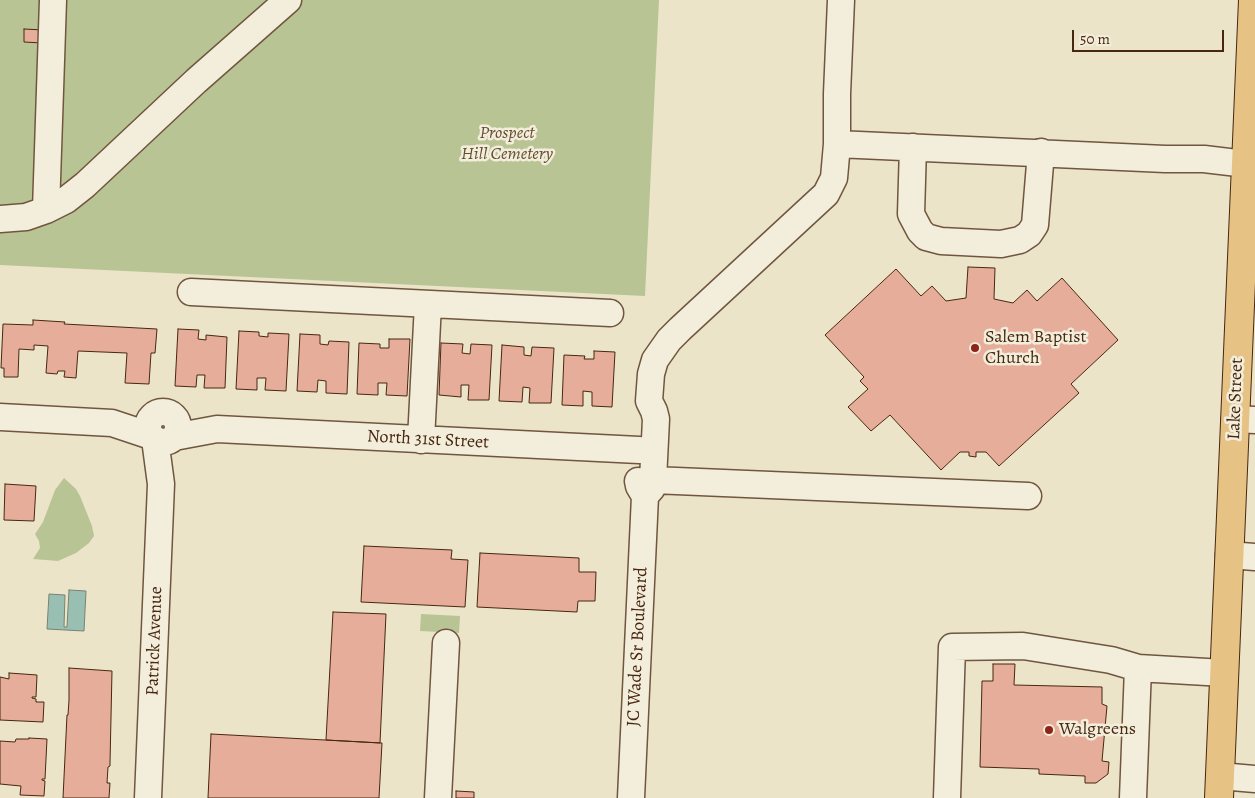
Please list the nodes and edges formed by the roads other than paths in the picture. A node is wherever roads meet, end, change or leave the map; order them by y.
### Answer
1 (53, 0) edge
2 (288, 0) edge
3 (841, 0) edge
4 (1253, 0) edge
5 (837, 144) junction
6 (913, 147) junction
7 (1041, 152) junction
8 (1251, 164) edge
9 (46, 210) junction
10 (0, 219) edge
11 (191, 292) dead end
12 (428, 304) junction
13 (610, 313) dead end
14 (649, 401) junction
15 (0, 417) edge
16 (1245, 419) edge
17 (163, 430) junction
18 (421, 440) junction
19 (639, 450) junction
20 (649, 488) junction
21 (1028, 496) dead end
22 (1242, 556) edge
23 (446, 643) dead end
24 (1138, 668) junction
25 (1224, 673) junction
26 (1255, 779) edge
27 (1219, 787) edge
28 (148, 798) edge
29 (438, 798) edge
30 (631, 798) edge
31 (947, 798) edge
32 (1133, 798) edge

1 - 9 street
2 - 9 street
3 - 5 street
4 - 8 main road, Lake Street
5 - 6 street
5 - 14 street, JC Wade Sr Boulevard
6 - 7 street
6 - 7 street
7 - 8 street
8 - 16 main road, Lake Street
9 - 10 street
11 - 12 street
12 - 13 street
12 - 18 street
14 - 19 street, JC Wade Sr Boulevard
14 - 20 street, JC Wade Sr Boulevard
15 - 17 street, North 31st Street
16 - 22 main road, Lake Street
17 - 18 street, North 31st Street
17 - 28 street, Patrick Avenue
18 - 19 street, North 31st Street
19 - 20 street, JC Wade Sr Boulevard
20 - 21 street
20 - 30 street, JC Wade Sr Boulevard
22 - 25 main road, Lake Street
23 - 29 street
24 - 25 street
24 - 31 street
24 - 32 street
25 - 27 main road, Lake Street
26 - 27 street

